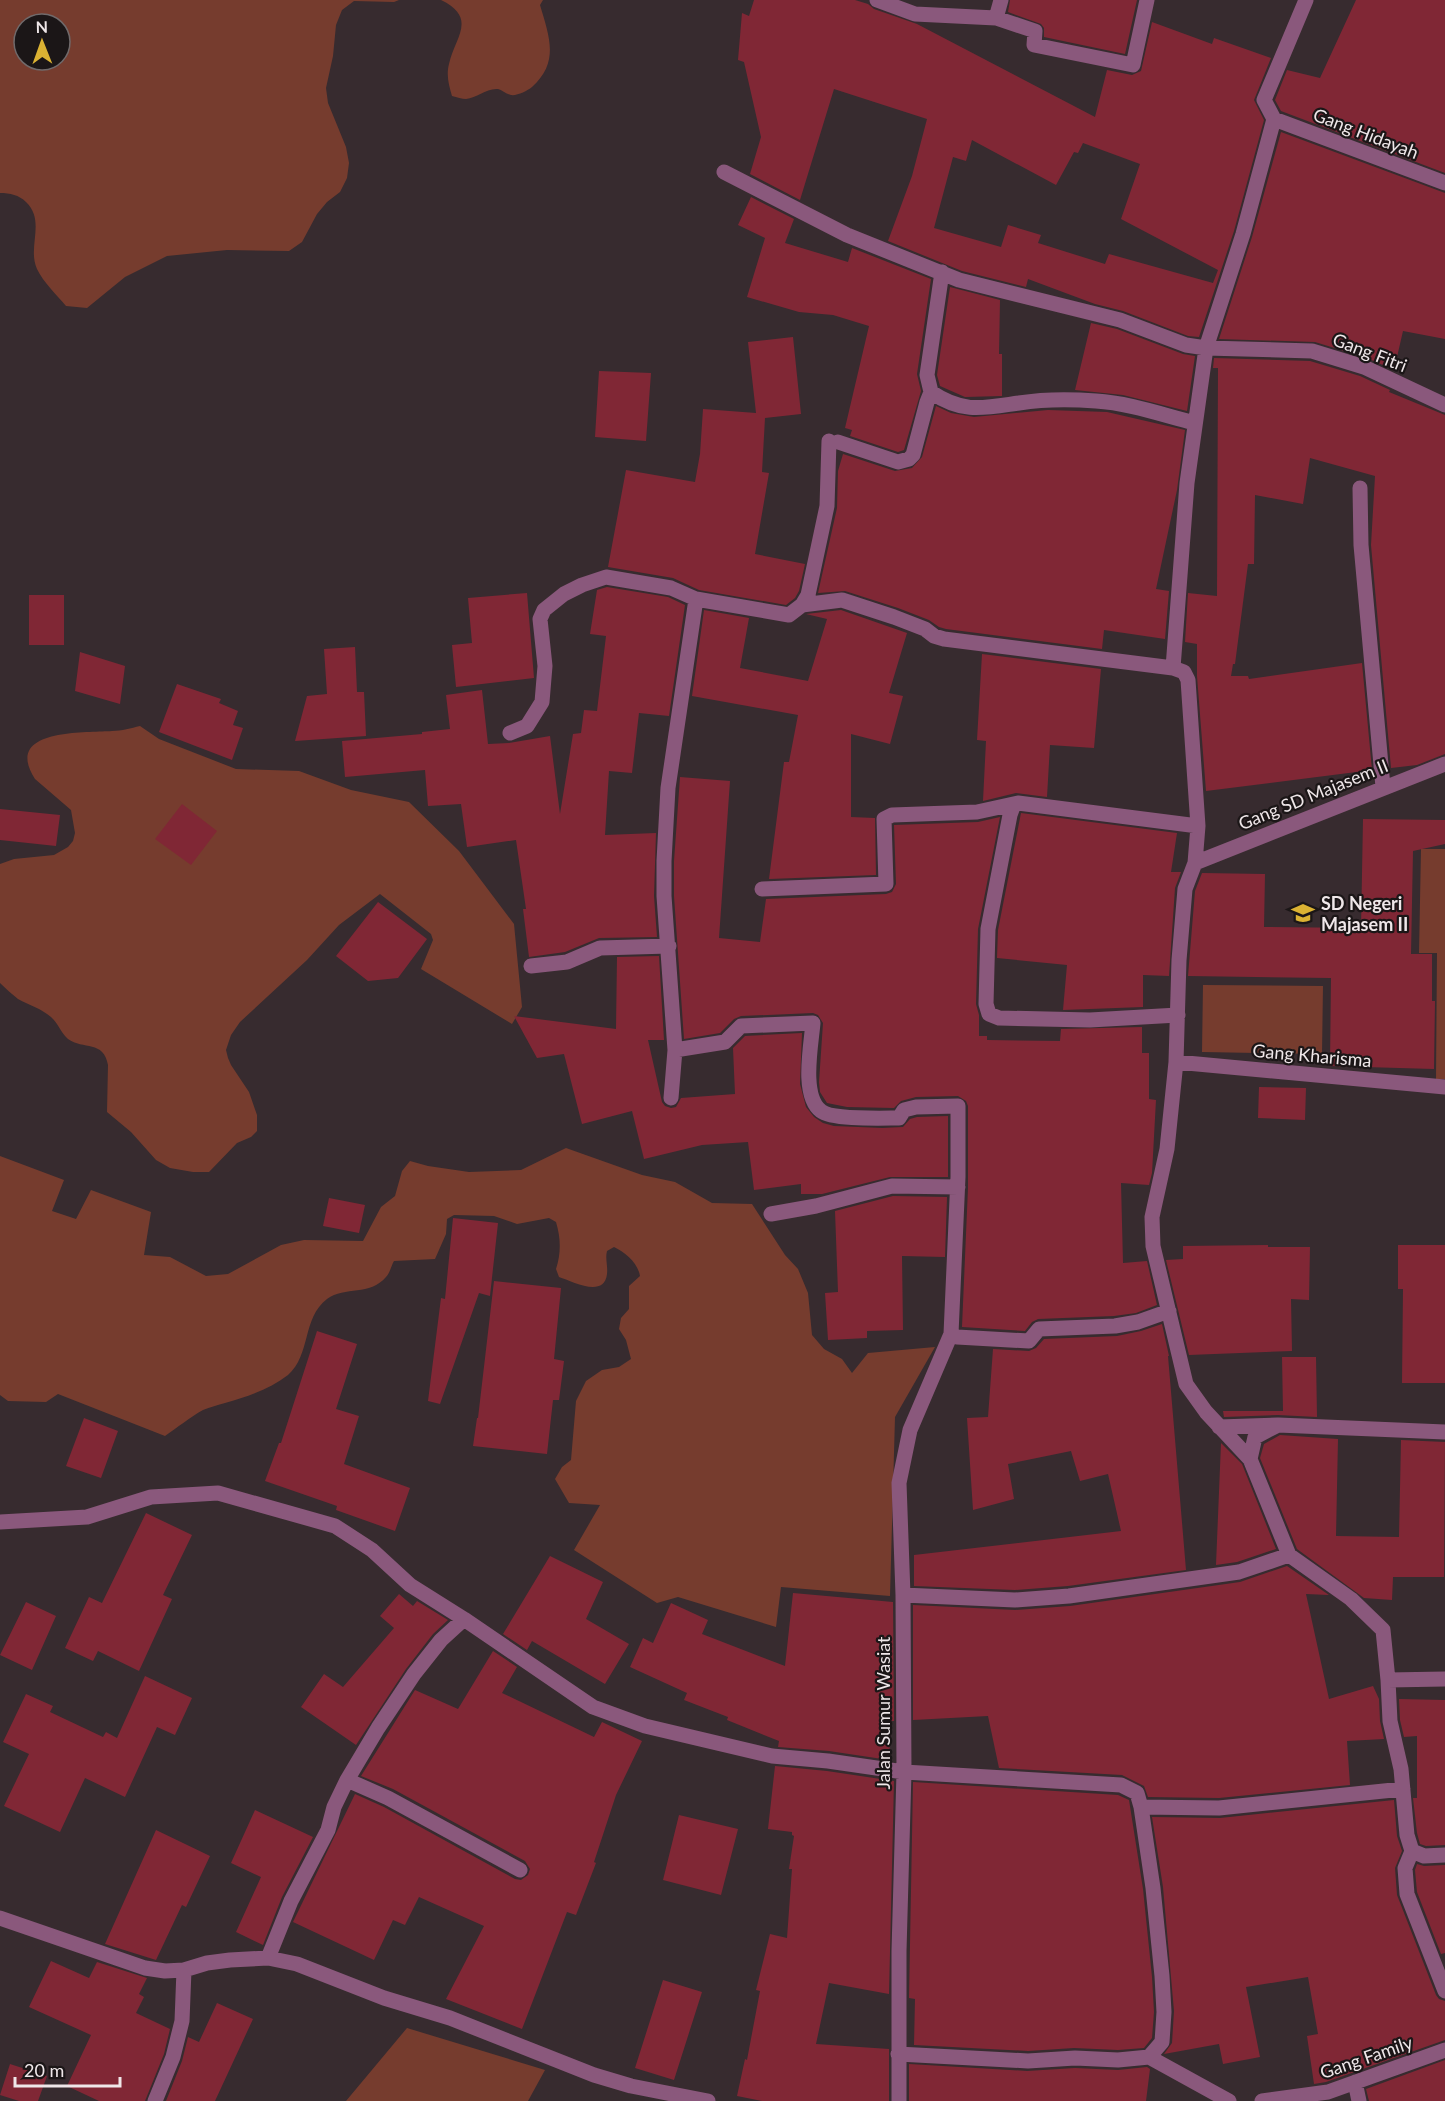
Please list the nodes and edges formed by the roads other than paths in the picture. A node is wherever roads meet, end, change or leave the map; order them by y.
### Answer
1 (877, 0) edge
2 (1001, 0) edge
3 (1147, 0) edge
4 (1306, 0) edge
5 (996, 18) junction
6 (1274, 119) junction
7 (724, 172) dead end
8 (1445, 183) edge
9 (942, 272) junction
10 (1206, 348) junction
11 (931, 392) junction
12 (1445, 405) edge
13 (1195, 423) junction
14 (1360, 488) dead end
15 (696, 598) junction
16 (802, 605) junction
17 (1173, 668) junction
18 (510, 733) dead end
19 (1445, 764) edge
20 (1383, 787) junction
21 (1014, 804) junction
22 (1198, 826) junction
23 (1195, 862) junction
24 (762, 889) dead end
25 (669, 946) junction
26 (531, 966) dead end
27 (1178, 1015) junction
28 (675, 1050) junction
29 (1176, 1062) junction
30 (1445, 1087) edge
31 (671, 1098) dead end
32 (958, 1187) junction
33 (771, 1214) dead end
34 (1169, 1311) junction
35 (951, 1334) junction
36 (1278, 1425) junction
37 (1219, 1427) junction
38 (1445, 1432) edge
39 (1250, 1459) junction
40 (0, 1522) edge
41 (1289, 1555) junction
42 (903, 1595) junction
43 (464, 1619) junction
44 (1445, 1679) edge
45 (1389, 1680) junction
46 (904, 1772) junction
47 (347, 1780) junction
48 (1403, 1789) junction
49 (1141, 1807) junction
50 (1413, 1851) junction
51 (1445, 1855) edge
52 (520, 1870) dead end
53 (0, 1918) edge
54 (268, 1958) junction
55 (184, 1970) junction
56 (1445, 1991) edge
57 (1445, 2050) edge
58 (898, 2054) junction
59 (1149, 2057) junction
60 (1355, 2082) junction
61 (155, 2101) edge
62 (708, 2101) edge
63 (899, 2101) edge
64 (1229, 2101) edge
65 (1262, 2101) edge
66 (1359, 2101) edge

1 - 5 street
2 - 5 street
3 - 5 street
4 - 6 street
6 - 8 street, Gang Hidayah
6 - 10 street
7 - 9 street, Gang Fitri
9 - 10 street, Gang Fitri
9 - 11 street
10 - 12 street, Gang Fitri
10 - 13 street
11 - 13 street
11 - 16 street
13 - 17 street
14 - 20 street
15 - 16 street
15 - 18 street
15 - 25 street
16 - 17 street
17 - 22 street
19 - 20 street, Gang SD Majasem II
20 - 23 street, Gang SD Majasem II
21 - 22 street
21 - 24 street
21 - 27 street
22 - 23 street
23 - 27 street
25 - 26 street
25 - 28 street
27 - 29 street
28 - 31 street
28 - 32 street
29 - 30 street, Gang Kharisma
29 - 34 street
32 - 33 street
32 - 35 street
34 - 35 street
34 - 37 street
35 - 42 street, Jalan Sumur Wasiat
36 - 37 street
36 - 38 street
36 - 39 street
37 - 39 street
39 - 41 street
40 - 43 street
41 - 42 street
41 - 45 street
42 - 46 street, Jalan Sumur Wasiat
43 - 46 street
43 - 47 street
44 - 45 street
45 - 48 street
46 - 49 street
46 - 58 street, Jalan Sumur Wasiat
47 - 52 street
47 - 54 street
48 - 49 street
48 - 50 street
49 - 59 street
50 - 51 street
50 - 56 street
53 - 55 street
54 - 55 street
54 - 62 street
55 - 61 street
57 - 60 street, Gang Family
58 - 59 street
58 - 63 street, Jalan Sumur Wasiat
59 - 64 street
60 - 65 street, Gang Family
60 - 66 street

